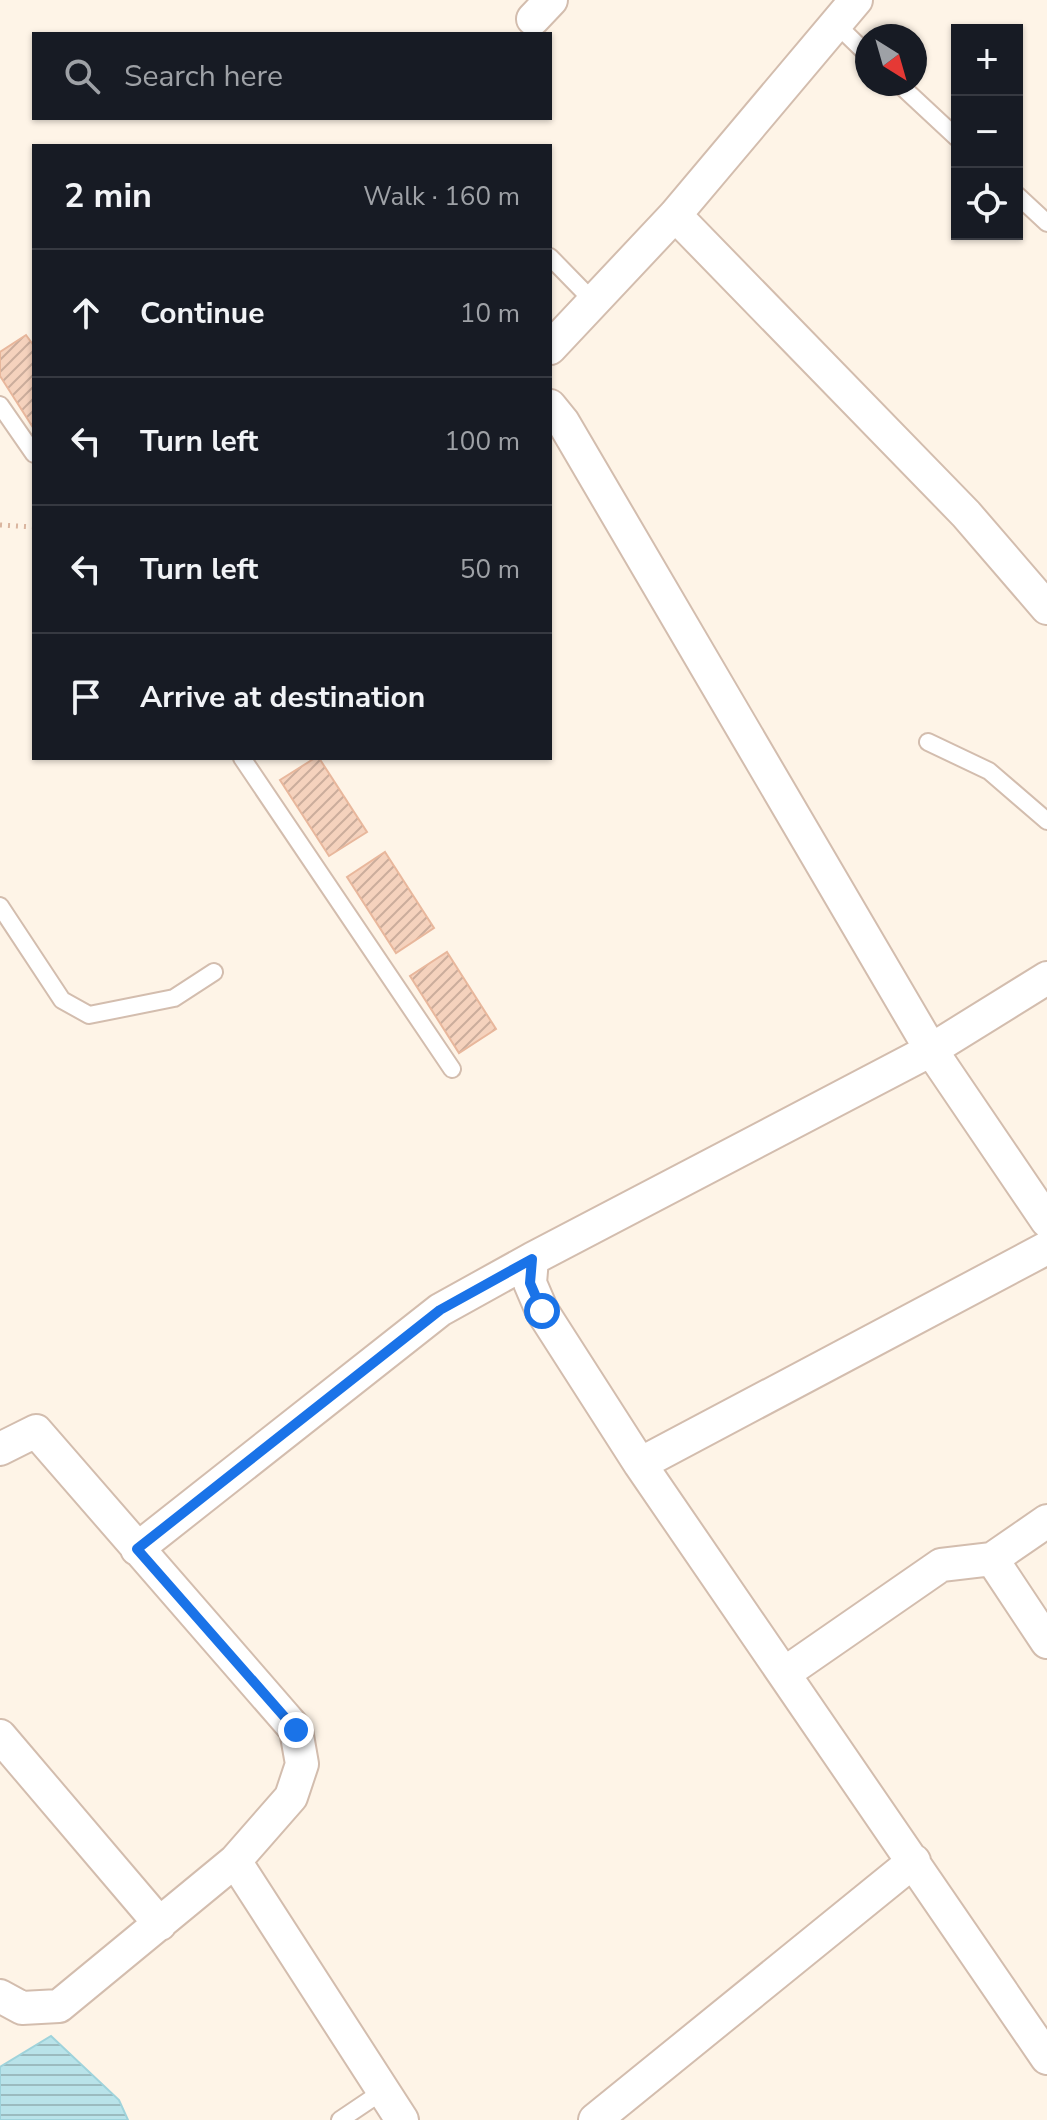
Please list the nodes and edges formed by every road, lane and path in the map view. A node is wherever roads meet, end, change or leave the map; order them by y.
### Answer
1 (846, 12) edge
2 (855, 30) edge
3 (912, 96) edge
4 (951, 132) edge
5 (1023, 201) edge
6 (675, 215) junction
7 (1047, 223) edge
8 (552, 259) edge
9 (592, 300) junction
10 (552, 346) edge
11 (0, 405) edge
12 (552, 408) edge
13 (32, 451) edge
14 (0, 525) edge
15 (32, 527) edge
16 (1047, 608) edge
17 (928, 742) dead end
18 (243, 760) edge
19 (1047, 821) edge
20 (0, 906) edge
21 (214, 972) dead end
22 (1047, 978) edge
23 (931, 1050) junction
24 (452, 1069) dead end
25 (1047, 1221) edge
26 (1047, 1248) edge
27 (532, 1259) junction
28 (0, 1449) edge
29 (640, 1464) junction
30 (1047, 1521) edge
31 (137, 1549) junction
32 (992, 1559) junction
33 (1047, 1642) edge
34 (785, 1673) junction
35 (0, 1736) edge
36 (235, 1861) junction
37 (914, 1861) junction
38 (160, 1924) junction
39 (0, 1996) edge
40 (1047, 2058) edge
41 (383, 2091) junction
42 (340, 2120) edge
43 (402, 2120) edge
44 (595, 2120) edge

1 - 2 lane
1 - 6 street
3 - 4 lane
5 - 7 lane
6 - 9 street
6 - 16 street
8 - 9 lane
9 - 10 street
11 - 13 lane
12 - 23 street
14 - 15 path
17 - 19 lane
18 - 24 lane
20 - 21 lane
22 - 23 street
23 - 25 street
23 - 27 street
26 - 29 street
27 - 29 street
27 - 31 street
28 - 31 street
29 - 34 street
30 - 32 street
31 - 36 street
32 - 33 street
32 - 34 street
34 - 37 street
35 - 38 street
36 - 38 street
36 - 41 street
37 - 40 street
37 - 44 street
38 - 39 street
41 - 42 lane
41 - 43 street

